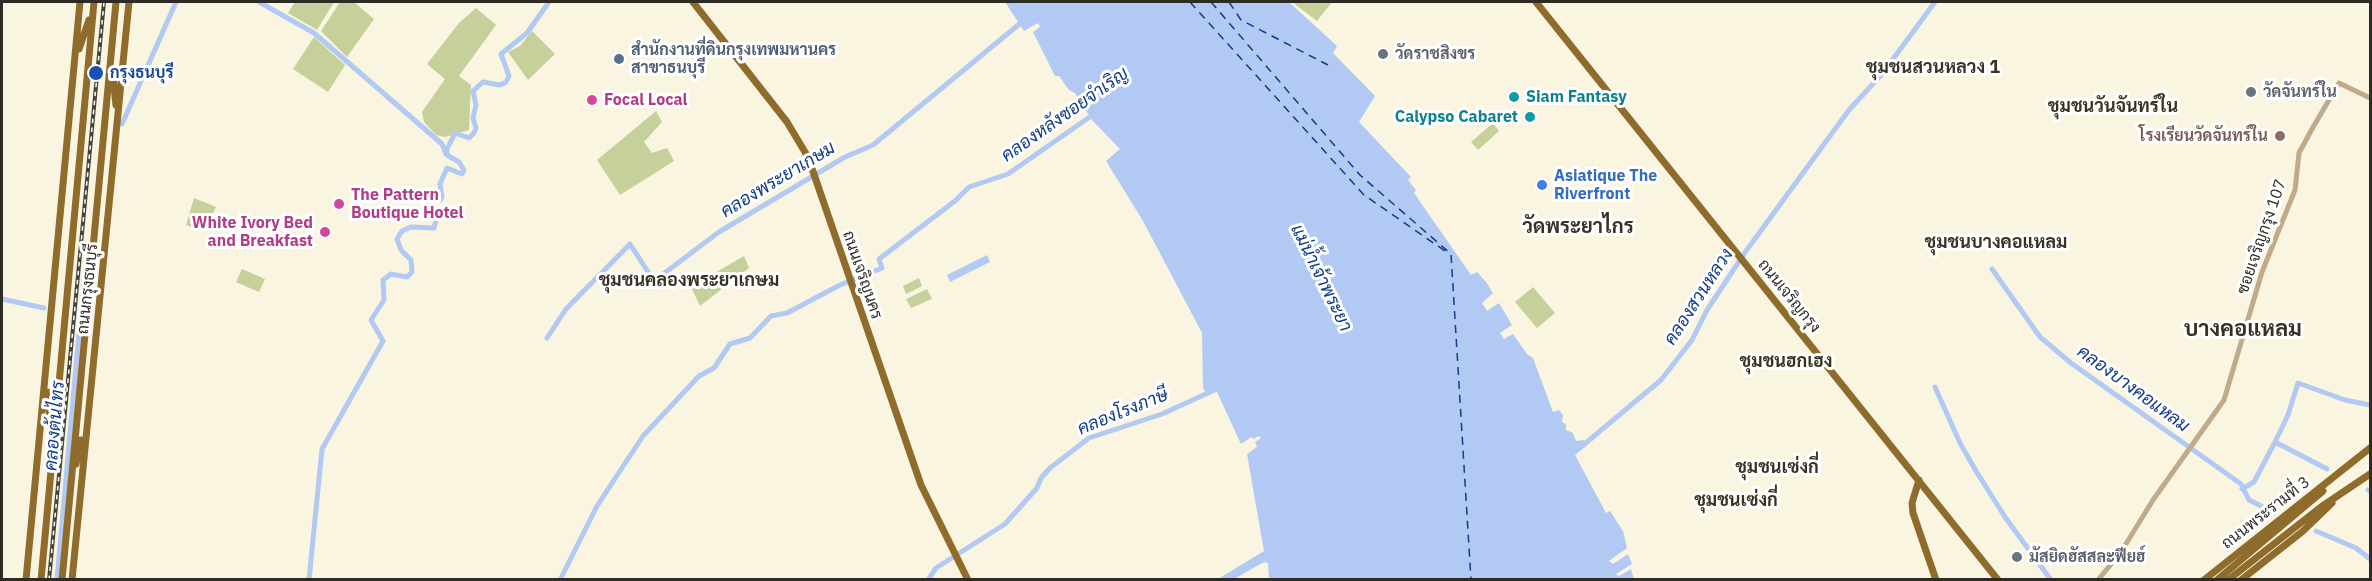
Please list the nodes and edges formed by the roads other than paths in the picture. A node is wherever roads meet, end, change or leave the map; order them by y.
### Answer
1 (80, 2) edge
2 (116, 2) edge
3 (129, 2) edge
4 (693, 2) edge
5 (1536, 2) edge
6 (93, 5) edge
7 (111, 52) junction
8 (75, 60) junction
9 (2370, 98) edge
10 (117, 122) junction
11 (45, 378) junction
12 (89, 408) junction
13 (53, 444) junction
14 (2370, 448) edge
15 (2345, 469) junction
16 (2370, 474) edge
17 (1919, 480) junction
18 (69, 494) junction
19 (2338, 497) junction
20 (44, 540) junction
21 (26, 579) edge
22 (36, 579) edge
23 (41, 579) edge
24 (62, 579) edge
25 (72, 579) edge
26 (968, 579) edge
27 (1936, 579) edge
28 (1998, 579) edge
29 (2098, 579) edge
30 (2204, 579) edge
31 (2217, 579) edge
32 (2228, 579) edge
33 (2241, 579) edge

1 - 8 main road, ถนนกรุงธนบุรี
2 - 7 main road, ถนนกรุงธนบุรี
3 - 10 main road, ถนนกรุงธนบุรี
4 - 26 main road, ถนนเจริญนคร
5 - 17 main road, ถนนเจริญกรุง
6 - 8 main road
6 - 13 main road, ถนนกรุงธนบุรี
7 - 10 main road
7 - 18 main road, ถนนกรุงธนบุรี
8 - 11 main road, ถนนกรุงธนบุรี
9 - 29 street, ซอยเจริญกรุง 107
10 - 12 main road, ถนนกรุงธนบุรี
11 - 13 main road
11 - 21 main road, ถนนกรุงธนบุรี
12 - 18 main road
12 - 25 main road, ถนนกรุงธนบุรี
13 - 20 main road, ถนนกรุงธนบุรี
14 - 15 main road, ถนนพระรามที่ 3
15 - 30 main road, ถนนพระรามที่ 3
15 - 31 main road, ถนนพระรามที่ 3
16 - 19 main road, ถนนพระรามที่ 3
17 - 27 main road
17 - 28 main road, ถนนเจริญกรุง
18 - 24 main road, ถนนกรุงธนบุรี
19 - 32 main road, ถนนพระรามที่ 3
19 - 33 main road, ถนนพระรามที่ 3
20 - 22 main road
20 - 23 main road, ถนนกรุงธนบุรี

